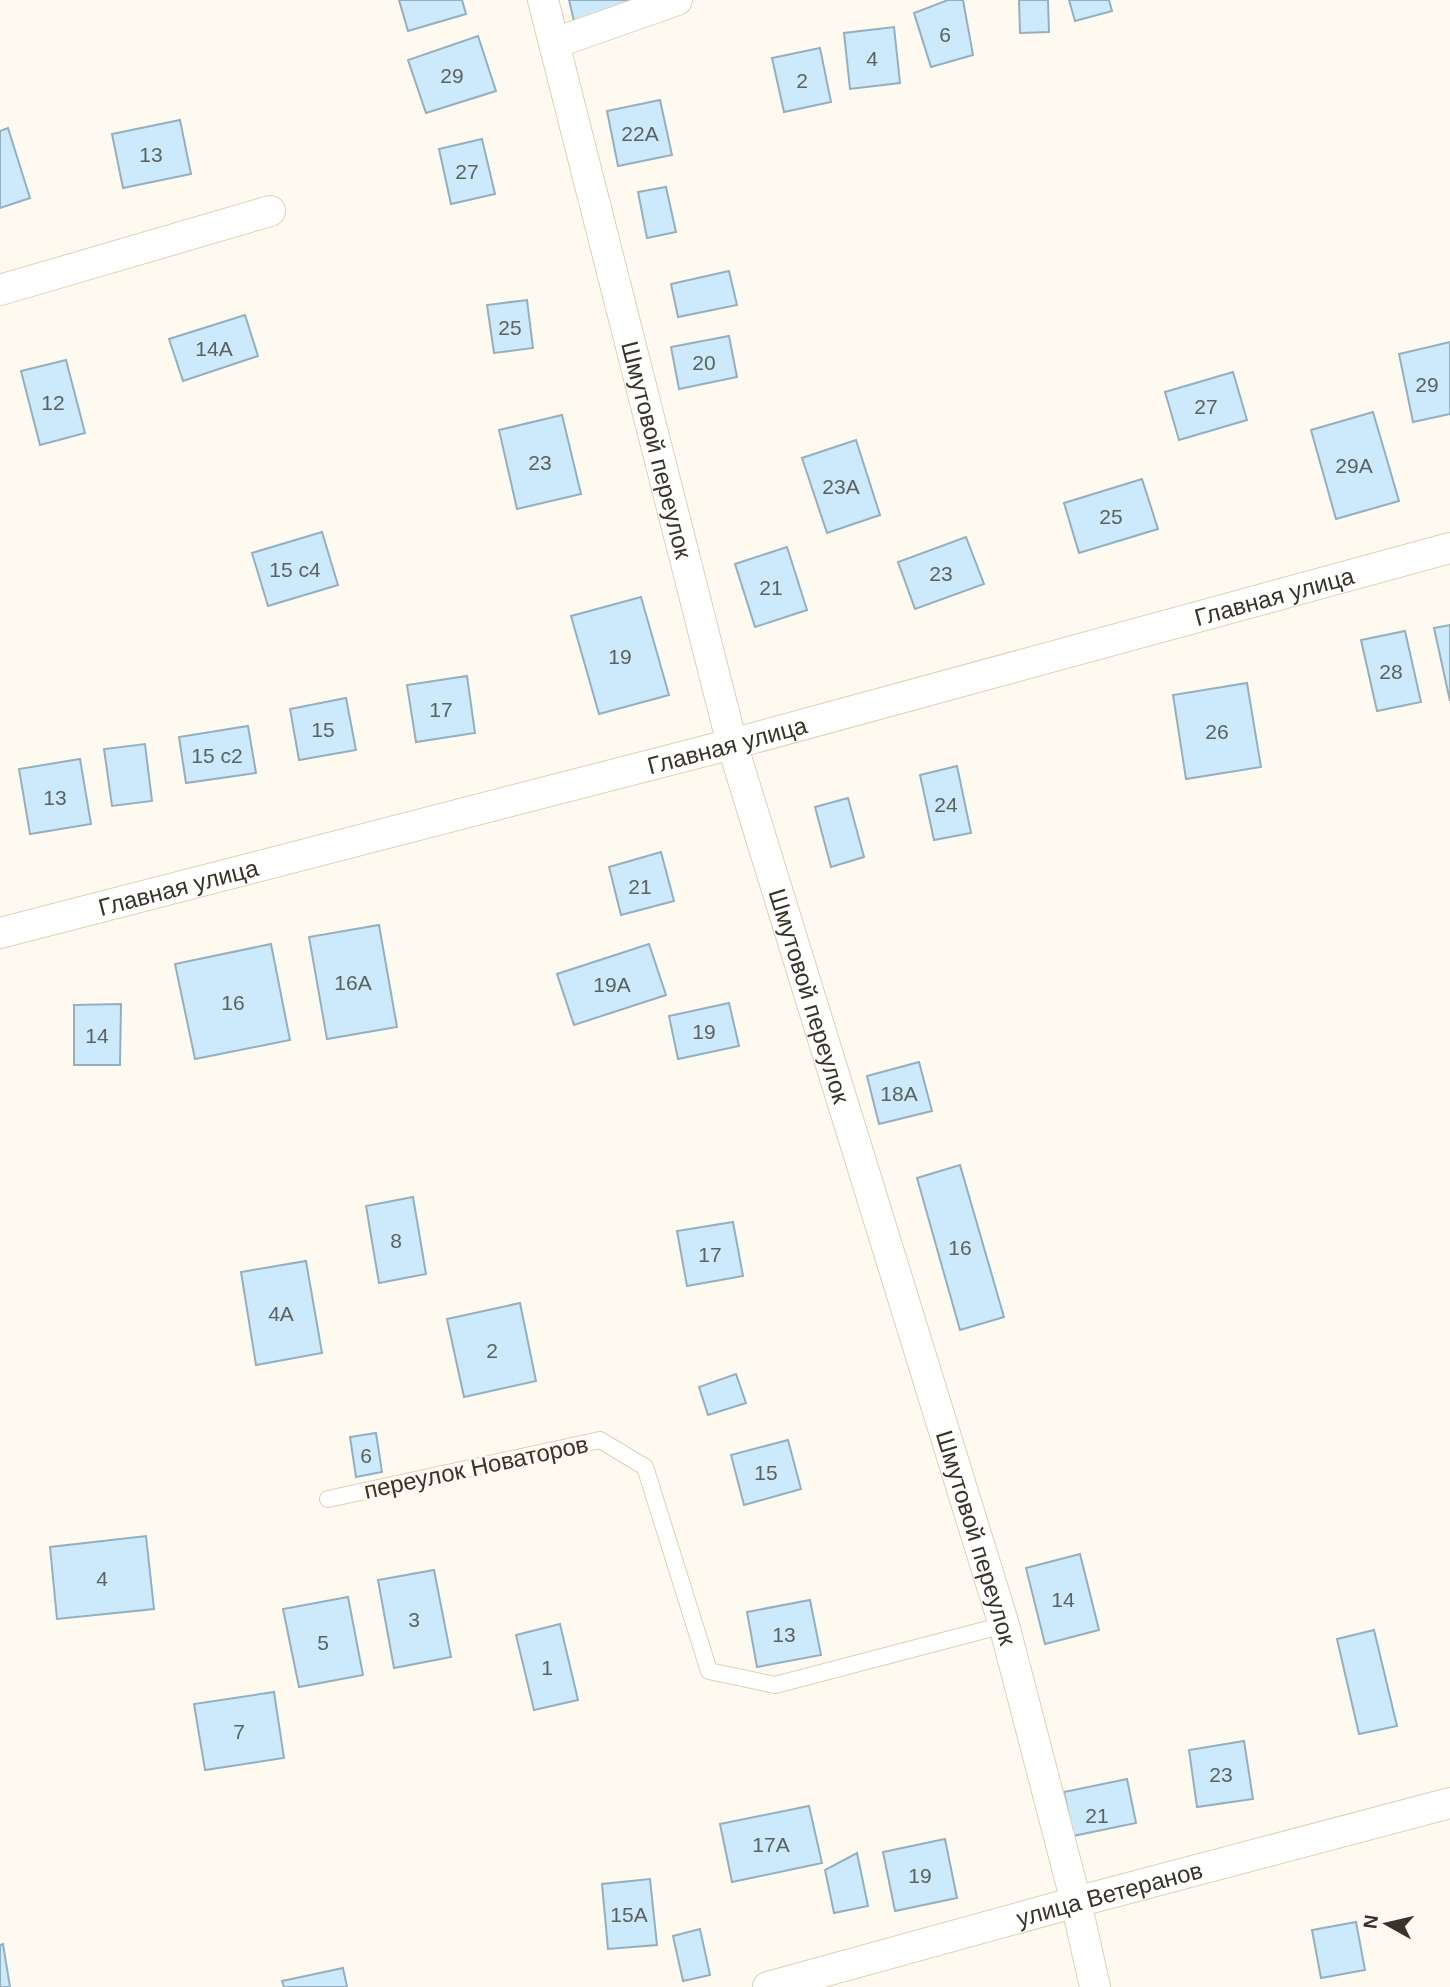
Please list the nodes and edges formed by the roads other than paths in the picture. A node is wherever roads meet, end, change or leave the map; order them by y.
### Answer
1 (543, 0) edge
2 (677, 0) edge
3 (555, 43) junction
4 (270, 211) dead end
5 (0, 290) edge
6 (1450, 548) edge
7 (732, 744) junction
8 (0, 933) edge
9 (328, 1499) dead end
10 (1004, 1625) junction
11 (1450, 1803) edge
12 (1076, 1902) junction
13 (768, 1987) edge
14 (1095, 1987) edge

1 - 3 street, Шмутовой переулок
2 - 3 street
3 - 7 street, Шмутовой переулок
4 - 5 street
6 - 7 street, Главная улица
7 - 8 street, Главная улица
7 - 10 street, Шмутовой переулок
9 - 10 lane, переулок Новаторов
10 - 12 street, Шмутовой переулок
11 - 12 street, улица Ветеранов
12 - 13 street, улица Ветеранов
12 - 14 street, Шмутовой переулок

